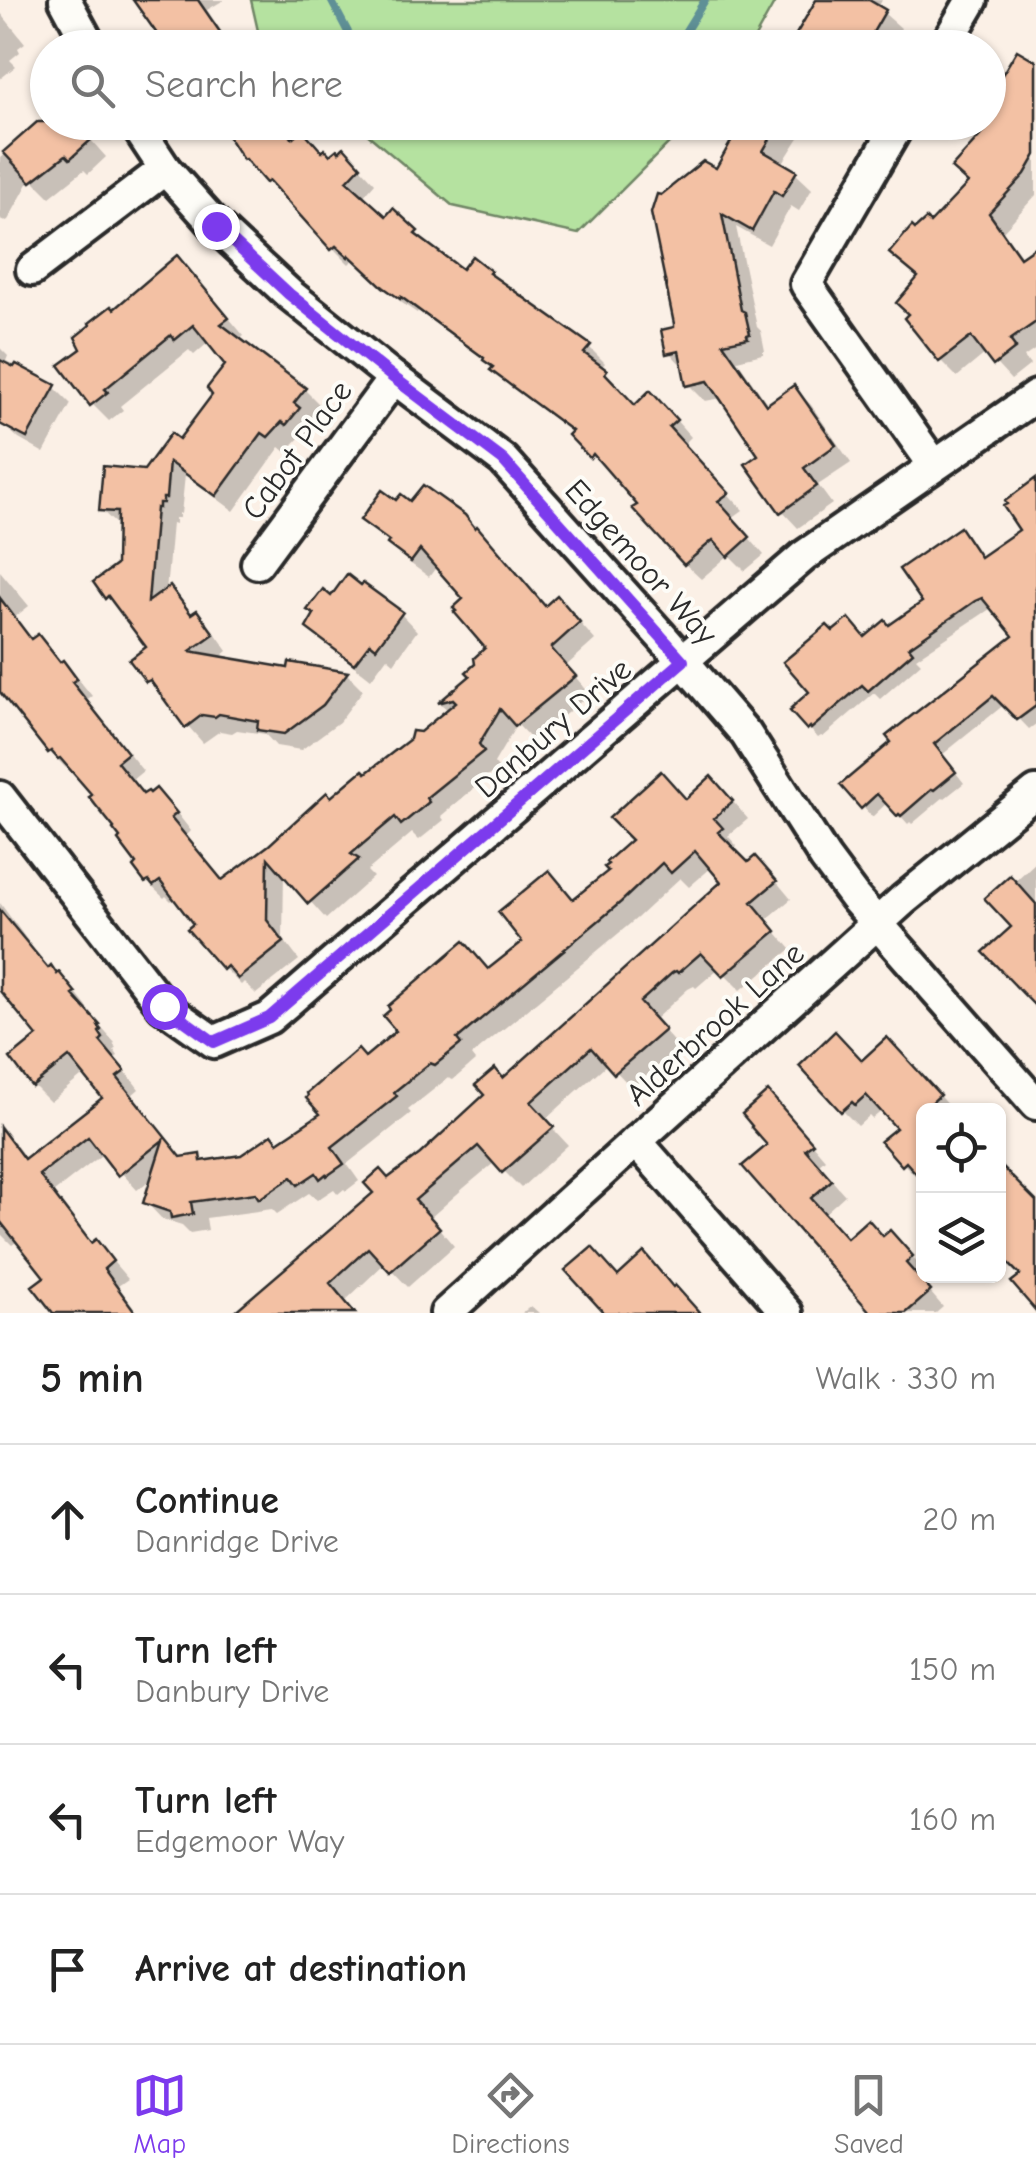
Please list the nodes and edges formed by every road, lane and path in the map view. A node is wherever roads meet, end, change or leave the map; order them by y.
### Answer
1 (65, 0) edge
2 (972, 0) edge
3 (81, 30) edge
4 (954, 30) edge
5 (146, 140) edge
6 (890, 140) edge
7 (165, 169) junction
8 (32, 270) dead end
9 (394, 378) junction
10 (1036, 396) edge
11 (934, 465) junction
12 (257, 563) dead end
13 (683, 661) junction
14 (1036, 792) edge
15 (0, 797) edge
16 (877, 924) junction
17 (1036, 1104) edge
18 (636, 1141) junction
19 (446, 1313) edge
20 (787, 1313) edge

1 - 3 street
2 - 4 street
5 - 7 street, Edgemoor Way
6 - 11 street
7 - 8 street
7 - 9 street, Edgemoor Way
9 - 12 street, Cabot Place
9 - 13 street, Edgemoor Way
10 - 11 street, Danbury Drive
11 - 13 street, Danbury Drive
13 - 15 street, Danbury Drive
13 - 16 street, Edgemoor Way
14 - 16 street, Alderbrook Lane
16 - 17 street, Edgemoor Way
16 - 18 street, Alderbrook Lane
18 - 19 street, Alderbrook Lane
18 - 20 street

